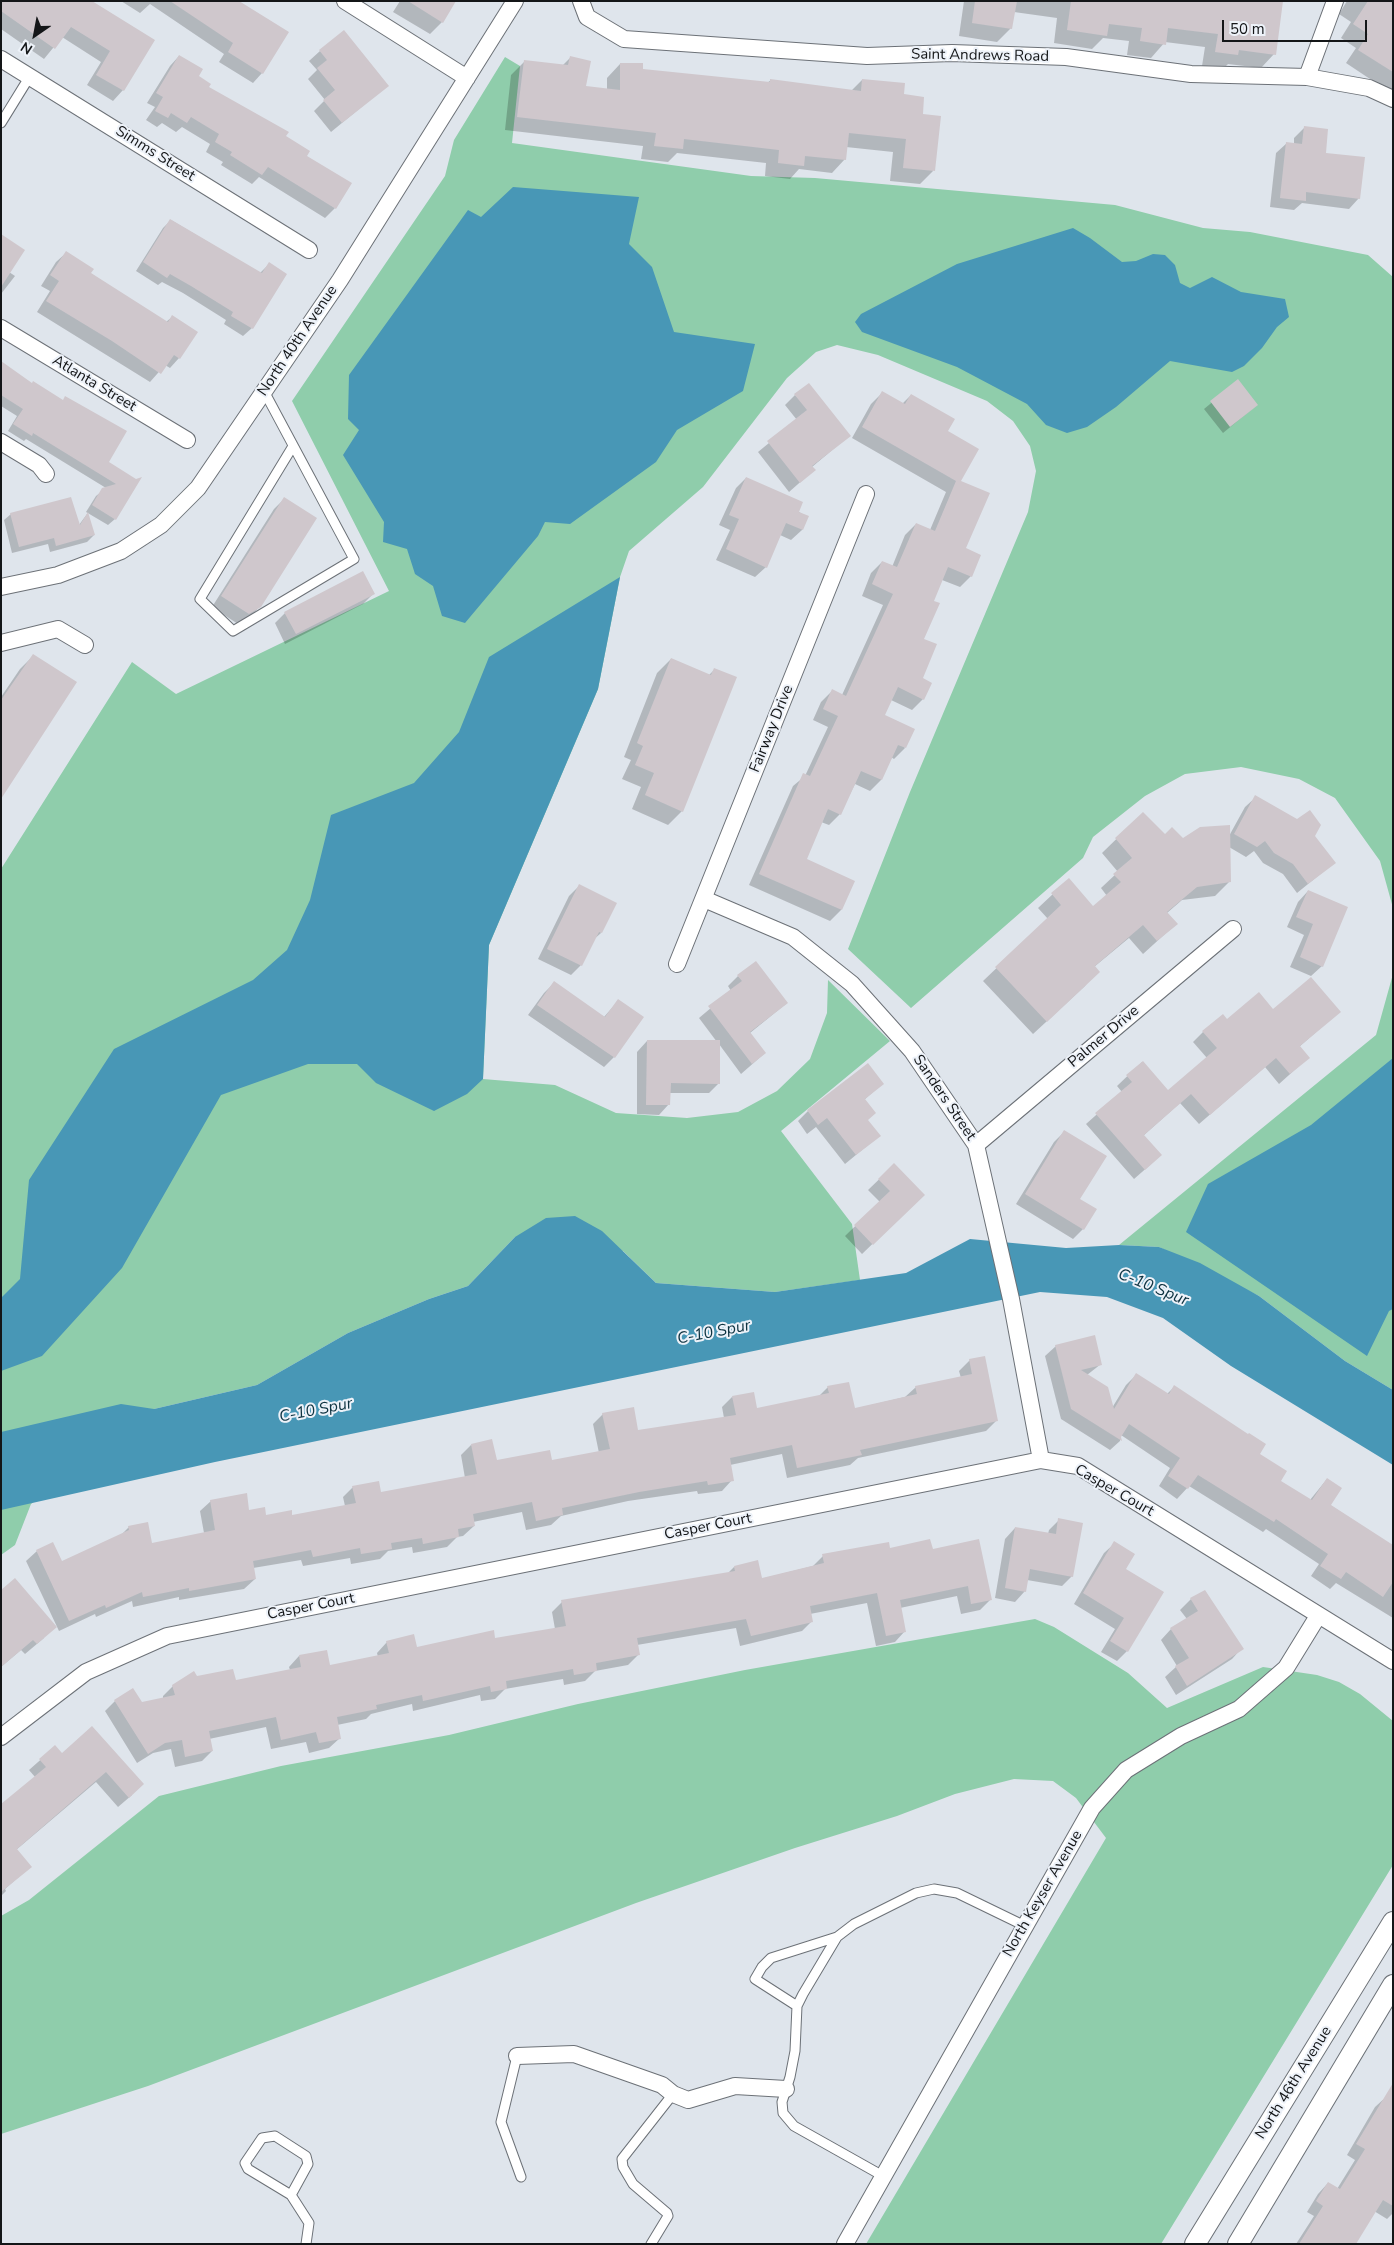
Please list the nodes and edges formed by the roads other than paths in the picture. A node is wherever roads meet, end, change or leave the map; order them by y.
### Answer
1 (345, 1) edge
2 (515, 1) edge
3 (581, 1) edge
4 (1334, 1) edge
5 (1, 59) edge
6 (30, 76) junction
7 (1307, 77) junction
8 (467, 78) junction
9 (1393, 99) edge
10 (1, 123) edge
11 (310, 250) dead end
12 (1, 328) edge
13 (264, 390) junction
14 (186, 440) dead end
15 (1, 442) edge
16 (293, 446) junction
17 (46, 474) dead end
18 (866, 494) dead end
19 (1, 587) edge
20 (1, 643) edge
21 (85, 645) dead end
22 (704, 899) junction
23 (1232, 930) dead end
24 (677, 964) dead end
25 (976, 1145) junction
26 (1041, 1460) junction
27 (1318, 1616) junction
28 (1393, 1661) edge
29 (1, 1737) edge
30 (1393, 1922) edge
31 (1025, 1926) junction
32 (837, 1937) junction
33 (1393, 1984) edge
34 (797, 2006) junction
35 (518, 2056) joint
36 (786, 2089) junction
37 (673, 2094) junction
38 (883, 2176) junction
39 (521, 2177) dead end
40 (292, 2195) junction
41 (306, 2244) edge
42 (651, 2244) edge
43 (845, 2244) edge
44 (1195, 2244) edge
45 (1238, 2244) edge

1 - 8 street
2 - 8 street, North 40th Avenue
3 - 7 street, Saint Andrews Road
4 - 7 street
5 - 6 street, Simms Street
6 - 10 lane
6 - 11 street, Simms Street
7 - 9 street, Saint Andrews Road
8 - 13 street, North 40th Avenue
12 - 14 street, Atlanta Street
13 - 16 lane
13 - 19 street, North 40th Avenue
15 - 17 street
16 - 16 lane
18 - 22 street, Fairway Drive
20 - 21 street
22 - 24 street, Fairway Drive
22 - 25 street, Sanders Street
23 - 25 street, Palmer Drive
25 - 26 street, Sanders Street
26 - 27 street, Casper Court
26 - 29 street, Casper Court
27 - 28 street, Casper Court
27 - 31 street, North Keyser Avenue
30 - 44 street, North 46th Avenue
31 - 32 lane
31 - 38 street, North Keyser Avenue
32 - 34 lane
32 - 34 lane
33 - 45 street
34 - 36 lane
35 - 37 street
35 - 39 lane
36 - 37 street
36 - 38 lane
37 - 42 lane
38 - 43 street, North Keyser Avenue
40 - 40 lane
40 - 41 lane

